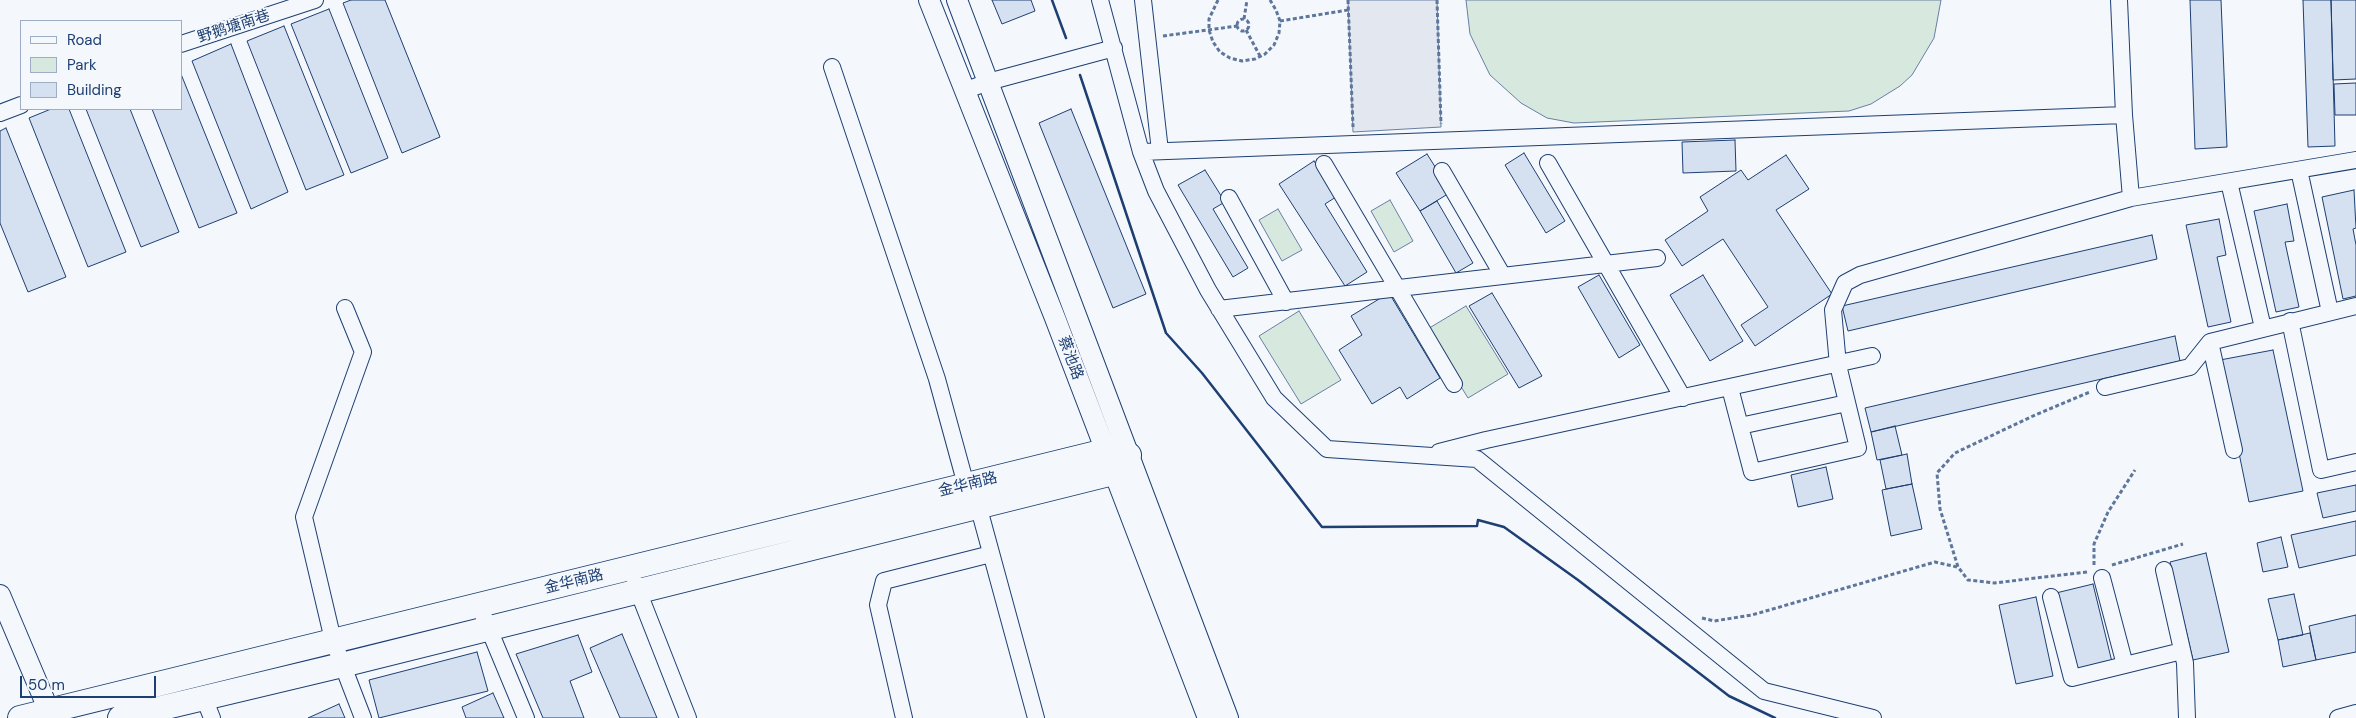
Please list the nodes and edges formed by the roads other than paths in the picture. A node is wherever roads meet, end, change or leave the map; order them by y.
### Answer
1 (315, 0) edge
2 (929, 0) edge
3 (957, 0) edge
4 (1100, 0) edge
5 (1143, 0) edge
6 (2119, 0) edge
7 (182, 44) edge
8 (1114, 48) junction
9 (832, 67) dead end
10 (988, 82) junction
11 (964, 91) junction
12 (20, 105) edge
13 (0, 113) edge
14 (2124, 115) junction
15 (1160, 151) junction
16 (1141, 152) junction
17 (2356, 160) edge
18 (1548, 163) dead end
19 (1324, 164) dead end
20 (2299, 170) junction
21 (1442, 171) dead end
22 (2228, 182) junction
23 (1229, 198) dead end
24 (2131, 198) junction
25 (1656, 258) dead end
26 (1606, 264) junction
27 (1502, 276) junction
28 (1396, 288) junction
29 (1286, 302) junction
30 (2356, 306) edge
31 (345, 308) dead end
32 (1220, 309) junction
33 (2330, 312) junction
34 (2290, 321) junction
35 (2263, 328) junction
36 (2210, 342) junction
37 (1872, 356) dead end
38 (1838, 365) junction
39 (1454, 384) dead end
40 (2105, 386) road end
41 (1730, 388) junction
42 (1683, 398) junction
43 (1847, 402) junction
44 (1740, 426) junction
45 (2234, 450) dead end
46 (1104, 451) junction
47 (1129, 455) junction
48 (1425, 456) junction
49 (2356, 462) edge
50 (1113, 473) junction
51 (966, 485) junction
52 (978, 506) junction
53 (991, 554) junction
54 (629, 568) junction
55 (2164, 570) dead end
56 (2107, 572) road end
57 (638, 590) junction
58 (0, 595) edge
59 (2051, 597) dead end
60 (480, 605) junction
61 (489, 628) junction
62 (0, 631) edge
63 (333, 640) junction
64 (2182, 651) junction
65 (342, 665) junction
66 (2125, 665) junction
67 (208, 708) edge
68 (2356, 713) edge
69 (38, 716) edge
70 (120, 718) edge
71 (363, 718) edge
72 (526, 718) edge
73 (688, 718) edge
74 (904, 718) edge
75 (1036, 718) edge
76 (1208, 718) edge
77 (1228, 718) edge
78 (1873, 718) edge
79 (2187, 718) edge
80 (2338, 718) edge

1 - 7 street, 野鹅塘南巷
2 - 11 street, 蔡池路
3 - 10 street, 蔡池路
4 - 8 street
5 - 15 street
6 - 14 street
8 - 10 street
8 - 16 street
9 - 51 street
10 - 11 street
10 - 47 street, 蔡池路
11 - 46 street, 蔡池路
12 - 13 street
14 - 15 street
14 - 24 street
15 - 16 street
16 - 32 street
17 - 20 street
18 - 26 street
19 - 28 street
20 - 22 street
20 - 33 street
21 - 27 street
22 - 24 street
22 - 35 street
23 - 29 street
24 - 38 street
25 - 26 street
26 - 27 street
26 - 42 street
27 - 28 street
28 - 29 street
28 - 39 street
29 - 32 street
30 - 33 street
31 - 63 street
32 - 48 street
33 - 34 street
34 - 35 street
34 - 49 street
35 - 36 street
36 - 40 street
36 - 45 street
37 - 38 street
38 - 41 street
38 - 43 street
41 - 42 street
41 - 44 street
42 - 48 street
43 - 44 street
43 - 44 street
46 - 47 main road, 金华南路
46 - 50 street, 蔡池路
46 - 51 main road, 金华南路
47 - 50 main road
47 - 77 street, 蔡池路
48 - 78 street
50 - 52 main road, 金华南路
50 - 76 street, 蔡池路
51 - 54 main road, 金华南路
52 - 53 street
52 - 57 main road, 金华南路
53 - 74 street
53 - 75 street
54 - 57 street
54 - 60 main road, 金华南路
55 - 64 street
56 - 66 street
57 - 61 main road, 金华南路
57 - 73 street
58 - 69 street
59 - 66 street
60 - 61 street
60 - 63 main road, 金华南路
61 - 65 main road, 金华南路
61 - 72 street
62 - 69 street
63 - 65 street
63 - 69 main road, 金华南路
64 - 66 street
64 - 79 street
65 - 67 main road, 金华南路
65 - 71 street
67 - 70 main road, 金华南路
68 - 80 street

